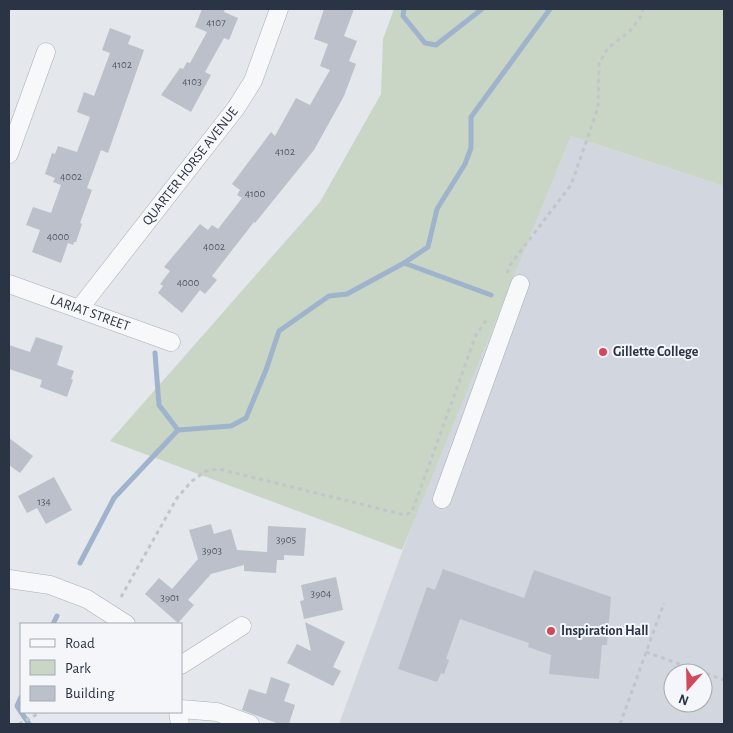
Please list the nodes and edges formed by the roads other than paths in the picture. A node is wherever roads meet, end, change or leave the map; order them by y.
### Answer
1 (279, 9) edge
2 (46, 52) dead end
3 (9, 154) edge
4 (512, 283) road end
5 (9, 284) edge
6 (79, 309) junction
7 (171, 342) dead end
8 (442, 499) dead end
9 (9, 579) edge
10 (124, 623) edge
11 (242, 626) dead end
12 (182, 664) edge
13 (182, 710) edge
14 (250, 724) edge

1 - 6 street, QUARTER HORSE AVENUE
2 - 3 street
4 - 8 street
5 - 6 street, LARIAT STREET
6 - 7 street, LARIAT STREET
9 - 10 street
11 - 12 street
13 - 14 street

